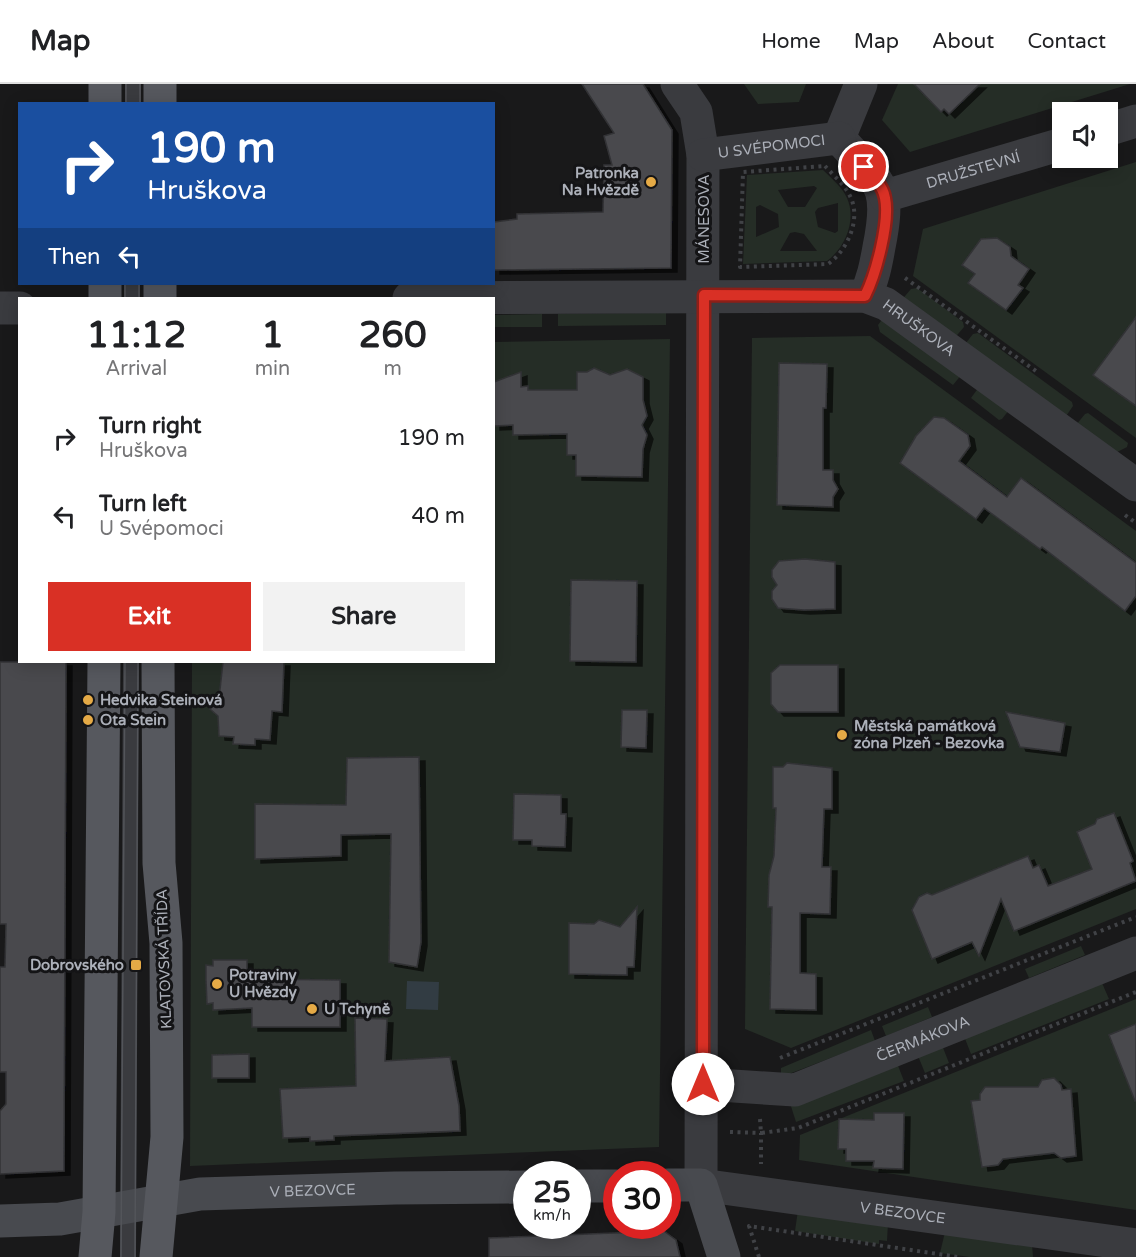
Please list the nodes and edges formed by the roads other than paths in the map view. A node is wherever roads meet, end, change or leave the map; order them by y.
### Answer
1 (105, 84) edge
2 (133, 84) edge
3 (160, 84) edge
4 (677, 84) edge
5 (861, 84) edge
6 (105, 102) edge
7 (133, 102) edge
8 (160, 102) edge
9 (1136, 121) edge
10 (1118, 127) edge
11 (838, 138) junction
12 (1052, 147) edge
13 (704, 155) junction
14 (885, 196) junction
15 (704, 295) junction
16 (865, 296) junction
17 (495, 297) edge
18 (0, 308) edge
19 (18, 308) edge
20 (1136, 485) edge
21 (104, 663) edge
22 (131, 663) edge
23 (158, 663) edge
24 (1136, 953) edge
25 (703, 1084) junction
26 (681, 1185) edge
27 (701, 1185) junction
28 (513, 1186) edge
29 (161, 1201) junction
30 (114, 1210) junction
31 (0, 1221) edge
32 (1136, 1245) edge
33 (95, 1257) edge
34 (128, 1257) edge
35 (156, 1257) edge
36 (724, 1257) edge

1 - 6 main road
2 - 7 lane
3 - 8 main road
4 - 13 street, MÁNESOVA
5 - 11 street, U SVÉPOMOCI
9 - 10 street
11 - 13 street, U SVÉPOMOCI
11 - 14 street, U SVÉPOMOCI
12 - 14 street, DRUŽSTEVNÍ
13 - 15 street, MÁNESOVA
14 - 16 street
15 - 16 street, HRUŠKOVA
15 - 17 street, HRUŠKOVA
15 - 25 street, MÁNESOVA
16 - 20 street, HRUŠKOVA
18 - 19 street
21 - 30 main road, KLATOVSKÁ TŘÍDA
22 - 30 lane, KLATOVSKÁ TŘÍDA
23 - 29 main road, KLATOVSKÁ TŘÍDA
24 - 25 street, ČERMÁKOVA
25 - 27 street, MÁNESOVA
26 - 27 street, V BEZOVCE
27 - 32 street, V BEZOVCE
27 - 36 street, MÁNESOVA
28 - 29 street, V BEZOVCE
29 - 30 street, V BEZOVCE
29 - 35 main road, KLATOVSKÁ TŘÍDA
30 - 31 street
30 - 33 main road, KLATOVSKÁ TŘÍDA
30 - 34 lane, KLATOVSKÁ TŘÍDA

